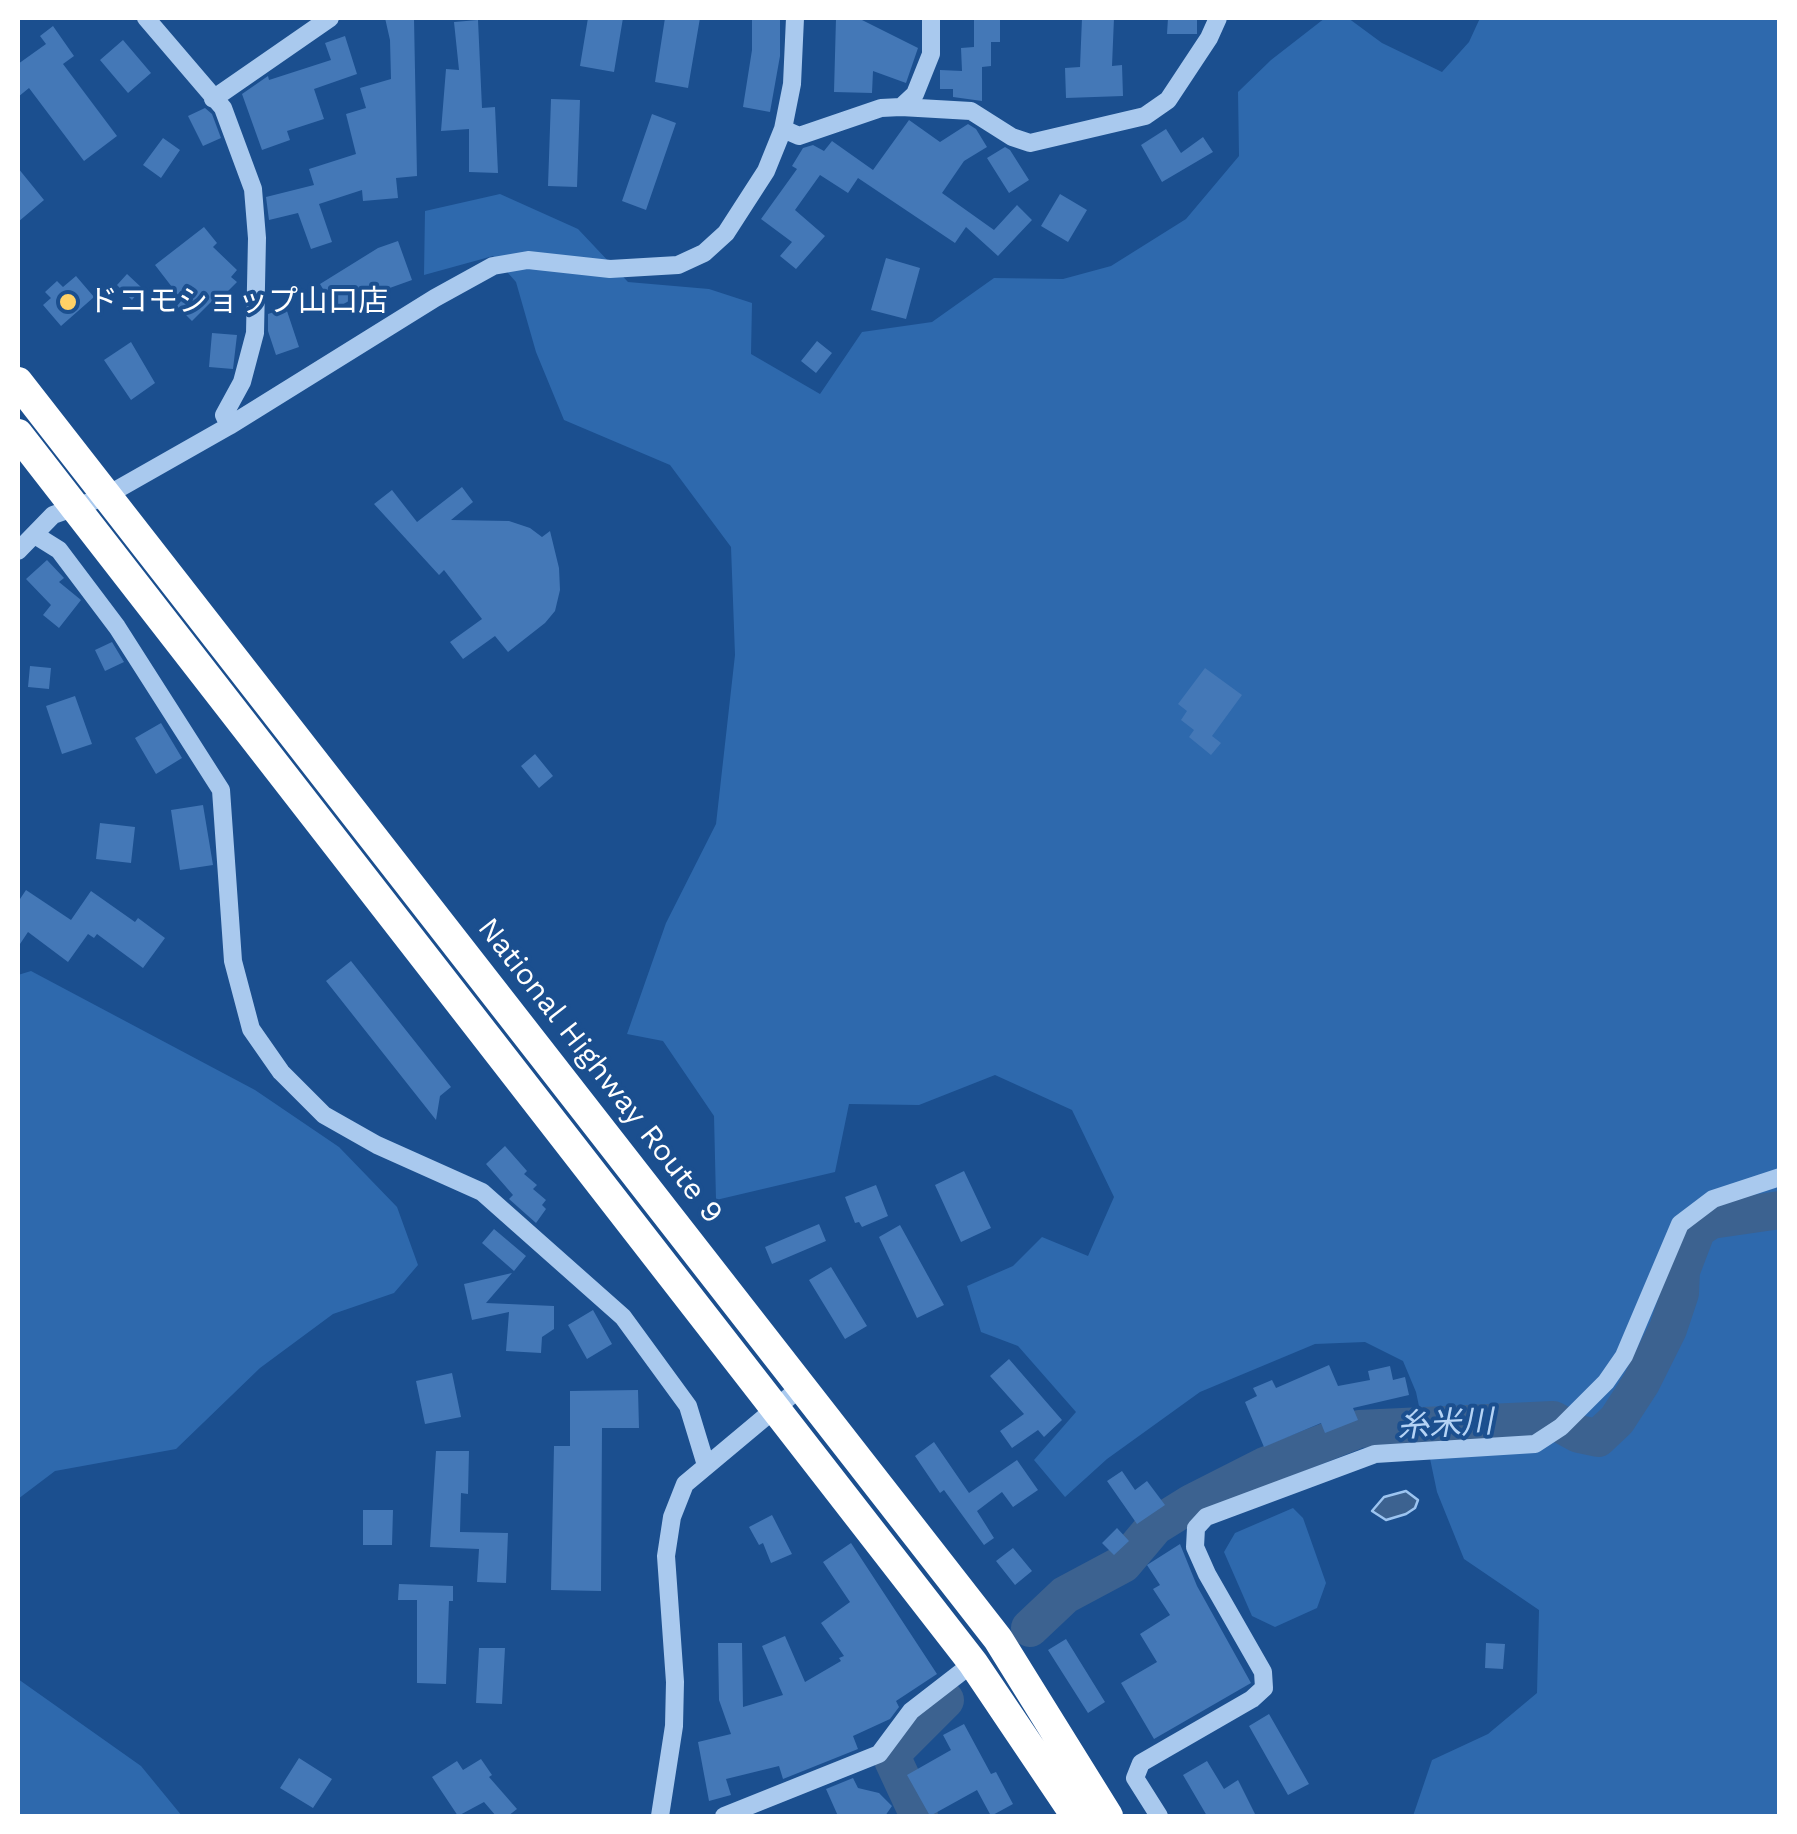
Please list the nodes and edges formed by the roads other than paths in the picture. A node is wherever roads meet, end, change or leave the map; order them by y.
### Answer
1 (146, 18) edge
2 (330, 18) edge
3 (795, 18) edge
4 (930, 18) edge
5 (1218, 18) edge
6 (213, 99) junction
7 (902, 107) junction
8 (783, 128) junction
9 (18, 382) edge
10 (228, 426) junction
11 (18, 434) edge
12 (104, 496) junction
13 (76, 509) junction
14 (34, 535) junction
15 (18, 552) edge
16 (1780, 1177) edge
17 (801, 1387) junction
18 (774, 1408) junction
19 (706, 1465) junction
20 (973, 1663) junction
21 (660, 1816) edge
22 (724, 1816) edge
23 (1076, 1816) edge
24 (1108, 1816) edge
25 (1159, 1816) edge

1 - 6 street
2 - 6 street
3 - 8 street
4 - 7 street
5 - 7 street
6 - 10 street
7 - 8 street
8 - 10 street
9 - 12 highway, National Highway Route 9
10 - 12 street
11 - 13 highway
12 - 13 street
12 - 17 highway, National Highway Route 9
13 - 14 street
13 - 18 highway
14 - 15 street
14 - 19 street
16 - 25 street
17 - 18 street
17 - 24 highway, National Highway Route 9
18 - 19 street
18 - 20 highway
19 - 21 street
20 - 22 street
20 - 23 highway

